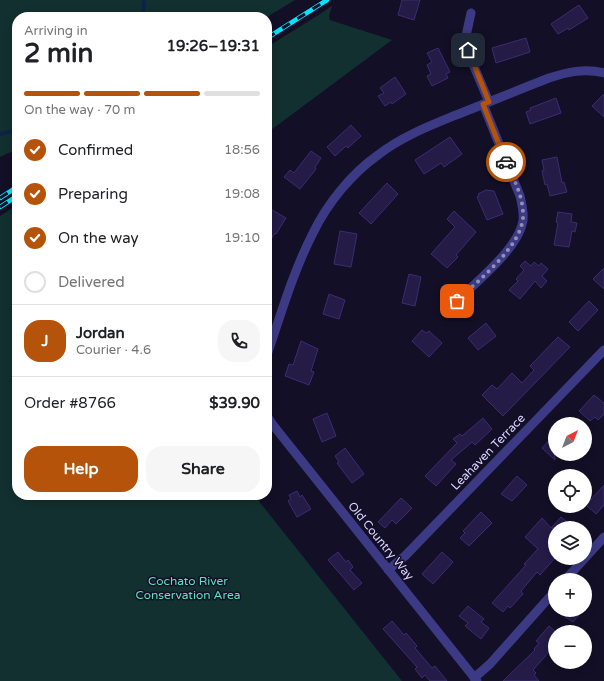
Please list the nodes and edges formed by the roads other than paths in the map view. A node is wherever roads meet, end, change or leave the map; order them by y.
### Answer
1 (470, 13) dead end
2 (604, 73) edge
3 (486, 103) junction
4 (457, 301) dead end
5 (272, 340) edge
6 (604, 350) edge
7 (272, 423) edge
8 (604, 537) edge
9 (592, 550) edge
10 (579, 565) edge
11 (388, 570) junction
12 (571, 573) edge
13 (548, 599) edge
14 (476, 679) edge

1 - 3 street
2 - 3 street
3 - 4 street
3 - 5 street
6 - 11 street, Leahaven Terrace
7 - 11 street, Old Country Way
8 - 9 street
10 - 12 street
11 - 14 street, Old Country Way
13 - 14 street

